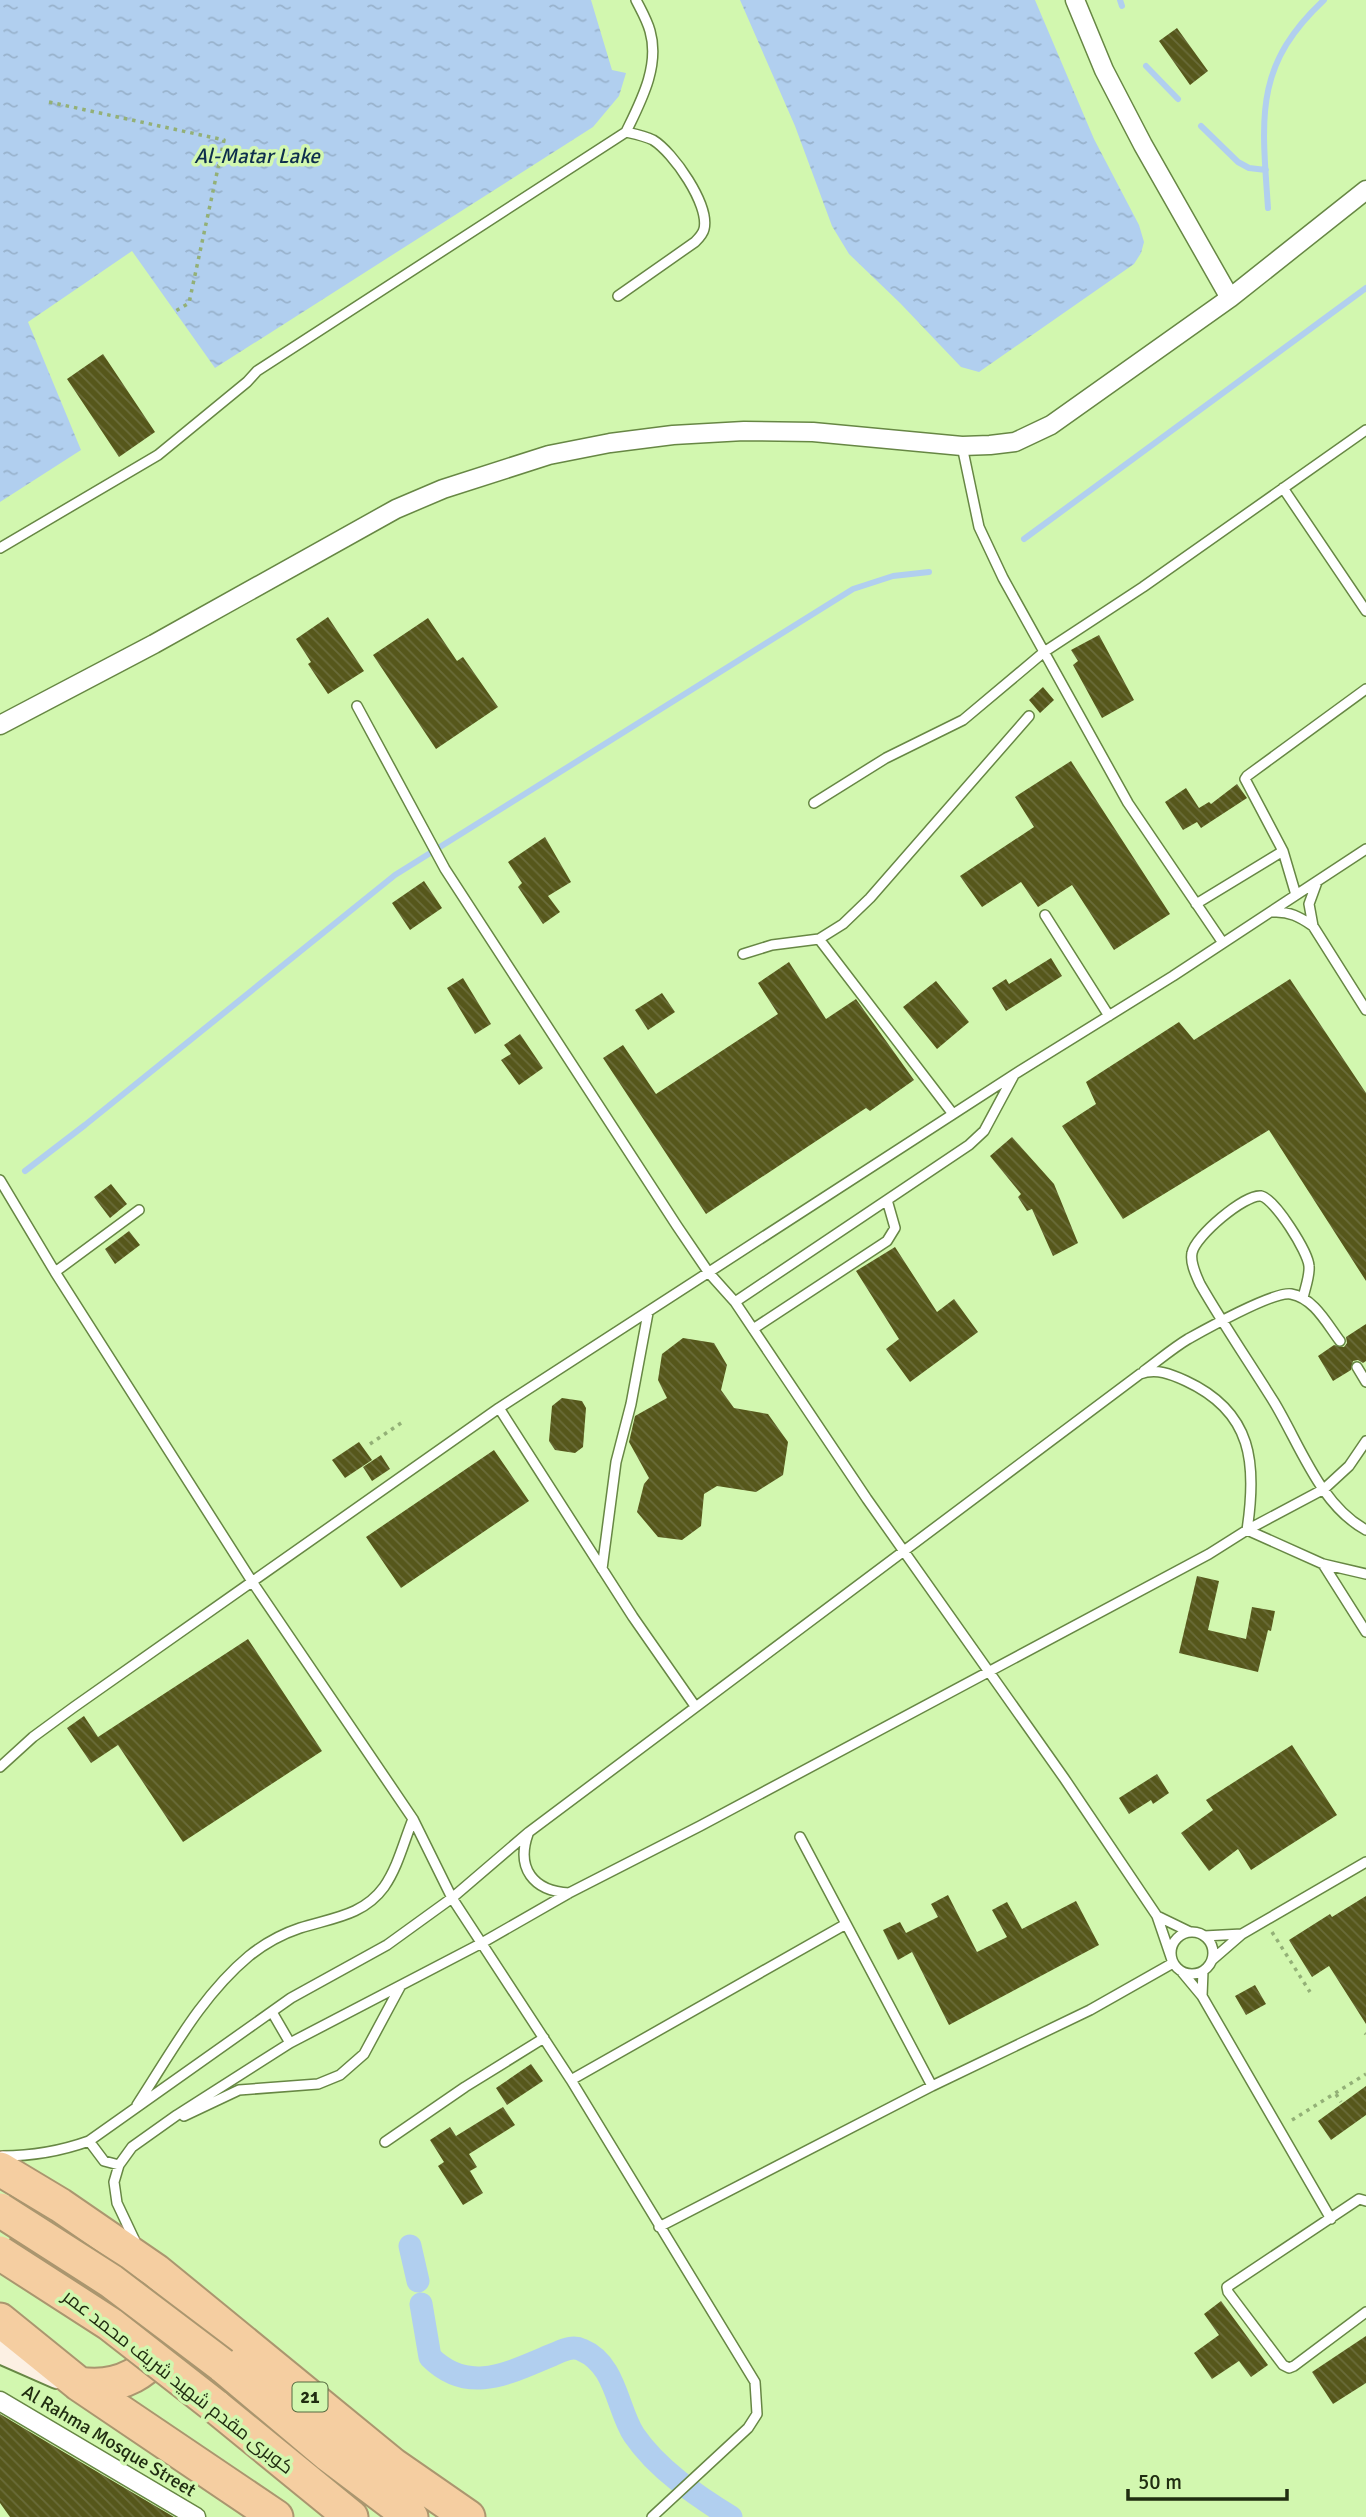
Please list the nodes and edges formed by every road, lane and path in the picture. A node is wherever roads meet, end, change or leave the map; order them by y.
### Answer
1 (636, 0) edge
2 (1075, 0) edge
3 (49, 103) dead end
4 (626, 132) junction
5 (1366, 190) edge
6 (618, 296) dead end
7 (1230, 298) junction
8 (174, 312) dead end
9 (1366, 430) edge
10 (962, 446) junction
11 (1283, 488) junction
12 (0, 548) edge
13 (1366, 611) edge
14 (1044, 652) junction
15 (1366, 689) edge
16 (356, 706) dead end
17 (1029, 716) dead end
18 (0, 725) edge
19 (814, 803) dead end
20 (1366, 849) edge
21 (1283, 851) junction
22 (1318, 881) junction
23 (1296, 895) junction
24 (1196, 904) junction
25 (1270, 912) junction
26 (1045, 915) dead end
27 (1313, 926) junction
28 (819, 939) junction
29 (1223, 943) junction
30 (743, 954) dead end
31 (1366, 1010) edge
32 (1109, 1016) junction
33 (1015, 1074) junction
34 (953, 1114) junction
35 (0, 1180) edge
36 (887, 1200) junction
37 (139, 1210) dead end
38 (55, 1272) junction
39 (709, 1273) junction
40 (1303, 1298) junction
41 (735, 1302) junction
42 (648, 1313) junction
43 (1222, 1322) junction
44 (753, 1329) junction
45 (1340, 1341) dead end
46 (1357, 1367) dead end
47 (1140, 1374) junction
48 (1366, 1382) edge
49 (499, 1408) junction
50 (404, 1421) dead end
51 (1366, 1441) edge
52 (370, 1444) dead end
53 (1324, 1489) junction
54 (1247, 1530) junction
55 (1366, 1530) edge
56 (903, 1549) junction
57 (1323, 1564) junction
58 (602, 1569) junction
59 (1366, 1573) edge
60 (253, 1583) junction
61 (1366, 1632) edge
62 (988, 1672) junction
63 (695, 1706) junction
64 (0, 1766) edge
65 (413, 1819) junction
66 (529, 1832) junction
67 (800, 1838) dead end
68 (1366, 1862) edge
69 (569, 1893) junction
70 (452, 1898) junction
71 (1157, 1916) junction
72 (1265, 1922) junction
73 (846, 1924) junction
74 (1191, 1932) junction
75 (1242, 1934) junction
76 (1204, 1936) junction
77 (480, 1944) junction
78 (1212, 1960) junction
79 (1172, 1963) junction
80 (1203, 1971) junction
81 (1182, 1972) junction
82 (400, 1986) junction
83 (1310, 1992) dead end
84 (1202, 1996) junction
85 (272, 2012) junction
86 (544, 2038) junction
87 (290, 2043) junction
88 (1366, 2074) edge
89 (571, 2080) junction
90 (932, 2086) junction
91 (1336, 2094) junction
92 (1341, 2102) dead end
93 (134, 2109) junction
94 (1278, 2128) junction
95 (157, 2129) junction
96 (89, 2141) junction
97 (385, 2142) dead end
98 (0, 2156) edge
99 (119, 2165) junction
100 (0, 2169) edge
101 (1366, 2201) edge
102 (0, 2210) edge
103 (1331, 2218) junction
104 (659, 2227) junction
105 (0, 2253) edge
106 (156, 2271) junction
107 (1366, 2312) edge
108 (0, 2320) edge
109 (0, 2351) edge
110 (79, 2384) junction
111 (0, 2401) edge
112 (655, 2515) edge
113 (196, 2517) edge
114 (276, 2517) edge
115 (351, 2517) edge
116 (411, 2517) edge
117 (468, 2517) edge

1 - 4 lane
2 - 7 street
3 - 8 path
4 - 6 lane
4 - 12 lane
5 - 7 street
7 - 10 street
9 - 11 lane
10 - 14 lane
10 - 18 street
11 - 13 lane
11 - 14 lane
14 - 19 lane
14 - 24 lane
15 - 21 lane
16 - 39 lane
17 - 28 lane
20 - 22 lane
21 - 23 lane
21 - 24 lane
22 - 23 lane
22 - 27 lane
23 - 25 lane
24 - 29 lane
25 - 27 lane
25 - 29 lane
26 - 32 lane
27 - 31 lane
28 - 30 lane
28 - 34 lane
29 - 32 lane
32 - 33 lane
33 - 34 lane
33 - 36 lane
34 - 39 lane
35 - 38 lane
36 - 41 lane
36 - 44 lane
37 - 38 lane
38 - 60 lane
39 - 41 lane
39 - 42 lane
40 - 43 lane
40 - 43 lane
40 - 45 lane
41 - 44 lane
42 - 49 lane
42 - 58 lane
43 - 47 lane
43 - 53 lane
44 - 56 lane
46 - 48 lane
47 - 54 lane
47 - 56 lane
49 - 58 lane
49 - 60 lane
50 - 52 path
51 - 53 lane
53 - 54 lane
53 - 55 lane
54 - 57 lane
54 - 62 lane
56 - 62 lane
56 - 63 lane
57 - 59 lane
57 - 61 lane
58 - 63 lane
60 - 64 lane
60 - 65 lane
62 - 69 lane
62 - 71 lane
63 - 66 lane
65 - 70 lane
65 - 93 lane
66 - 69 lane
66 - 70 lane
67 - 73 lane
68 - 72 lane
69 - 77 lane
70 - 77 lane
70 - 85 lane
71 - 74 lane
71 - 79 lane
72 - 75 lane
72 - 83 path
73 - 89 lane
73 - 90 lane
74 - 76 lane
74 - 79 lane
75 - 76 lane
75 - 78 lane
76 - 78 lane
77 - 82 lane
77 - 86 lane
78 - 80 lane
79 - 81 lane
79 - 90 lane
80 - 81 lane
80 - 84 lane
81 - 84 lane
82 - 87 lane
82 - 95 lane
84 - 94 lane
85 - 87 lane
85 - 93 lane
86 - 89 lane
86 - 97 lane
87 - 95 lane
88 - 91 path
89 - 104 lane
90 - 104 lane
91 - 92 path
91 - 94 path
93 - 96 lane
94 - 103 lane
95 - 99 lane
96 - 98 lane
96 - 99 lane
99 - 106 lane
100 - 106 highway, 21
101 - 103 lane
102 - 116 highway, كوبرى مقدم شهيد شريف محمد عمر, bridge
103 - 107 lane
104 - 112 lane
105 - 115 highway, كوبرى مقدم شهيد شريف محمد عمر, bridge
106 - 110 highway
106 - 117 highway, 21
108 - 110 highway
109 - 110 main road
110 - 114 highway
111 - 113 street, Al Rahma Mosque Street

